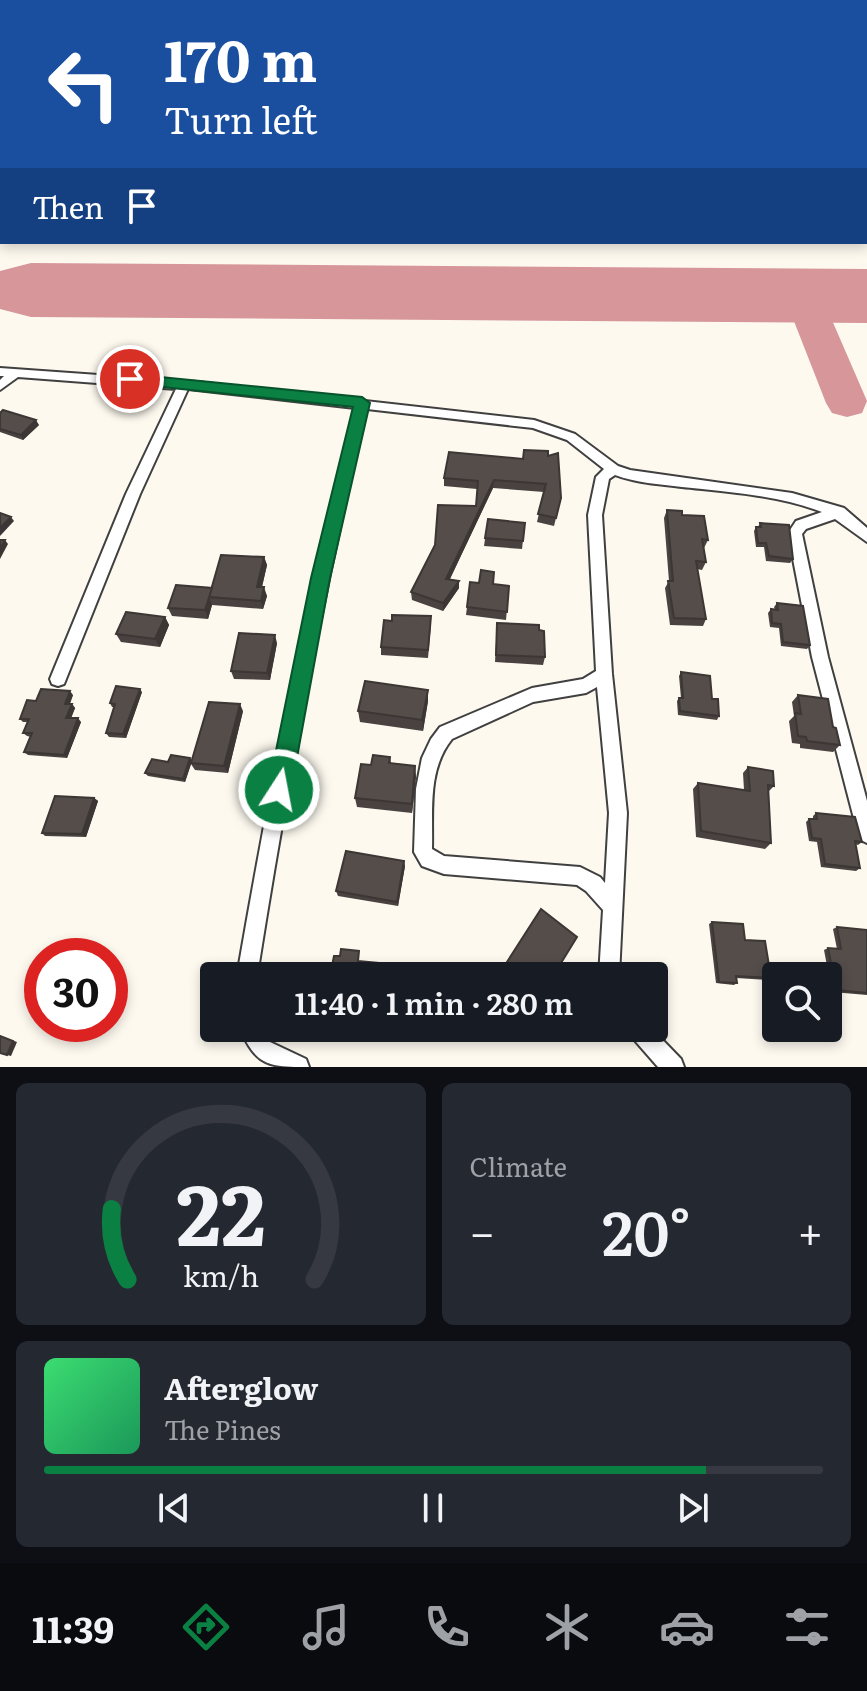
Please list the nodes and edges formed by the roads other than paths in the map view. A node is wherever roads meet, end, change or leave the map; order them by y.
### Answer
1 (0, 372) edge
2 (17, 372) junction
3 (184, 385) junction
4 (0, 386) edge
5 (362, 403) junction
6 (613, 469) junction
7 (839, 512) junction
8 (867, 536) edge
9 (604, 674) junction
10 (58, 679) dead end
11 (867, 834) edge
12 (614, 908) junction
13 (249, 962) edge
14 (610, 962) edge
15 (259, 1042) edge
16 (650, 1042) edge
17 (298, 1067) edge
18 (673, 1067) edge

1 - 2 street
2 - 3 street
2 - 4 street
3 - 5 street
3 - 10 street
5 - 6 street
5 - 13 street
6 - 7 street
6 - 9 street
7 - 8 street
7 - 11 street
9 - 12 street
9 - 12 street
12 - 14 street
15 - 17 street
16 - 18 street

